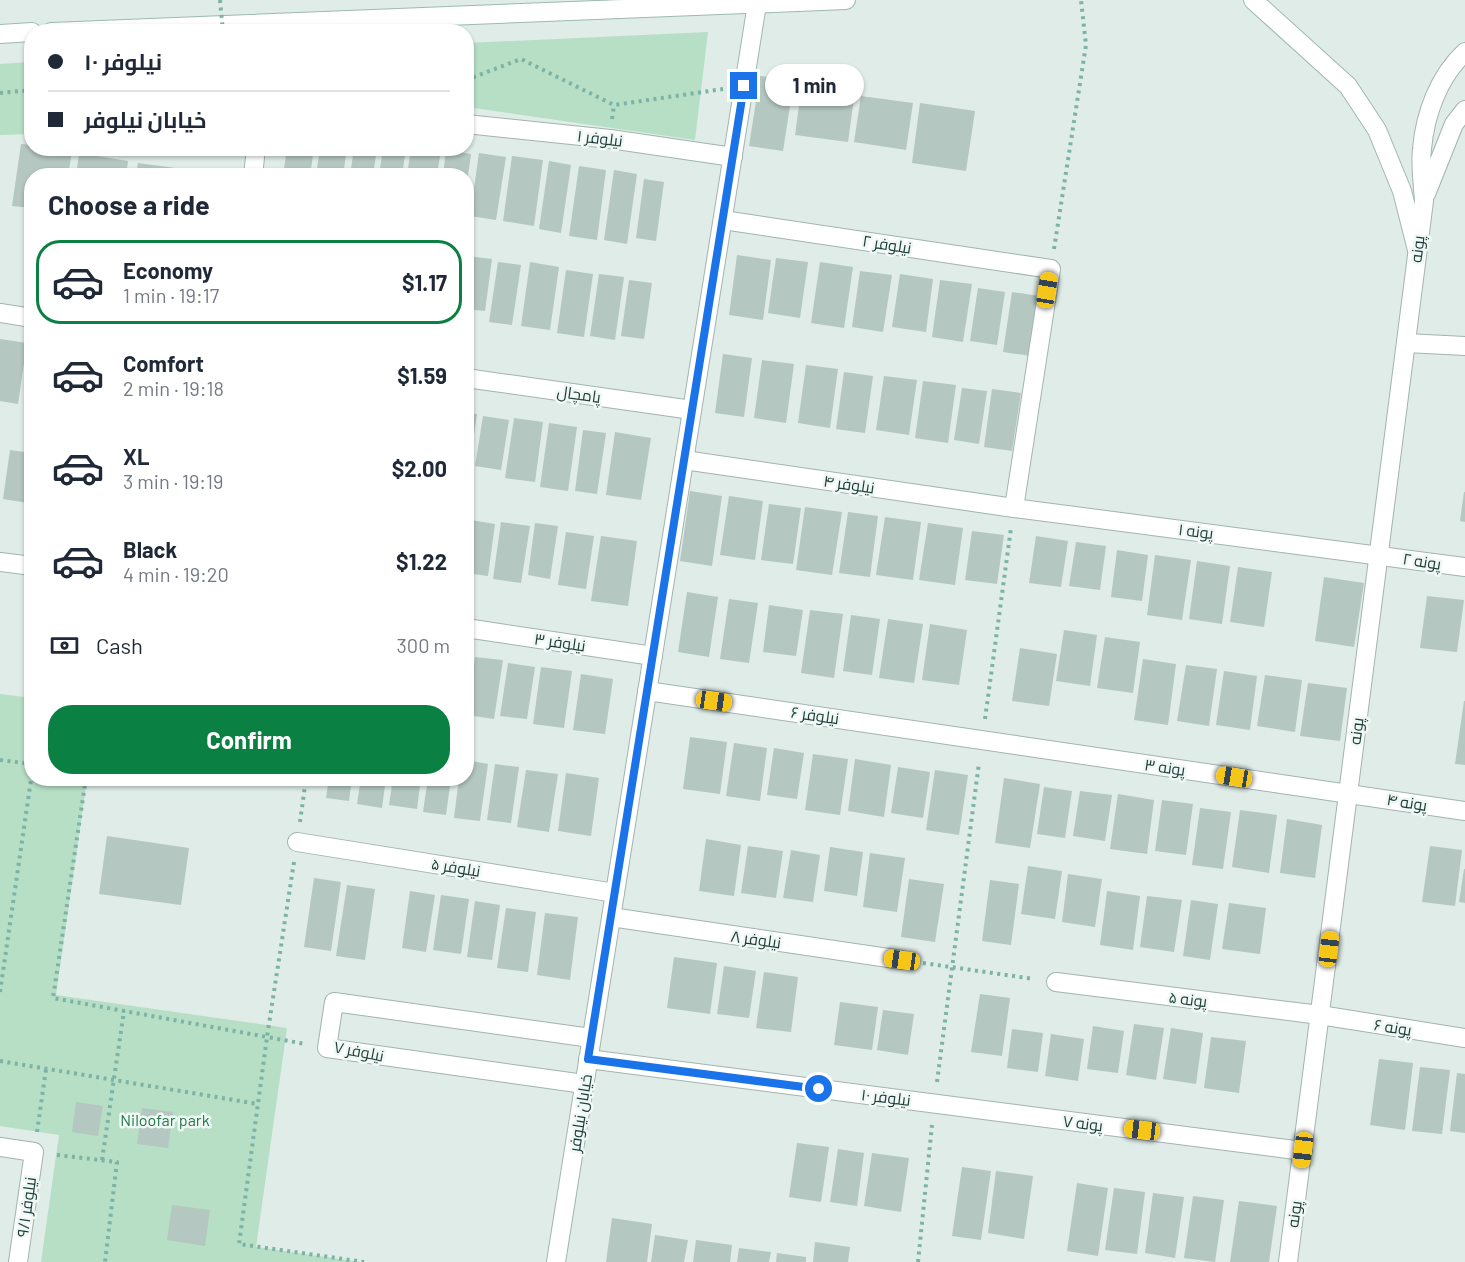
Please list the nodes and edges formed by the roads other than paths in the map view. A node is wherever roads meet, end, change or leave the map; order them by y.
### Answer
1 (846, 0) edge
2 (1253, 0) edge
3 (757, 4) junction
4 (253, 24) edge
5 (24, 32) edge
6 (0, 33) edge
7 (1465, 52) edge
8 (1465, 110) edge
9 (474, 125) edge
10 (733, 157) junction
11 (1424, 201) junction
12 (723, 220) junction
13 (1418, 249) junction
14 (0, 313) edge
15 (24, 317) edge
16 (1406, 342) junction
17 (1465, 346) edge
18 (474, 379) edge
19 (692, 410) junction
20 (684, 460) junction
21 (1014, 507) junction
22 (1379, 554) junction
23 (0, 562) edge
24 (24, 565) edge
25 (1465, 567) edge
26 (474, 629) edge
27 (653, 656) junction
28 (647, 691) junction
29 (982, 740) joint
30 (1348, 794) junction
31 (1465, 811) edge
32 (297, 842) road end
33 (615, 893) junction
34 (611, 917) junction
35 (902, 960) road end
36 (1056, 982) road end
37 (1320, 1016) junction
38 (591, 1038) junction
39 (1465, 1038) edge
40 (588, 1059) junction
41 (584, 1084) junction
42 (934, 1104) joint
43 (0, 1147) edge
44 (1303, 1150) junction
45 (18, 1262) edge
46 (556, 1262) edge
47 (1288, 1262) edge

1 - 3 street
2 - 13 street
3 - 4 street
3 - 10 street, خیابان نیلوفر
5 - 6 street
7 - 11 street
8 - 11 street
9 - 10 street, نیلوفر ۱
10 - 12 street, خیابان نیلوفر
11 - 13 street, پونه
12 - 19 street, خیابان نیلوفر
12 - 21 street, نیلوفر ۲
13 - 16 street, پونه
14 - 15 street
16 - 17 street
16 - 22 street, پونه
18 - 19 street, پامچال
19 - 20 street, خیابان نیلوفر
20 - 21 street, نیلوفر ۴
20 - 27 street, خیابان نیلوفر
21 - 22 street, پونه ۱
22 - 25 street, پونه ۲
22 - 30 street, پونه
23 - 24 street
26 - 27 street, نیلوفر ۳
27 - 28 street, خیابان نیلوفر
28 - 29 street, نیلوفر ۶
28 - 33 street, خیابان نیلوفر
29 - 30 street, پونه ۳
30 - 31 street, پونه ۴
30 - 37 street, پونه
32 - 33 street, نیلوفر ۵
33 - 34 street, خیابان نیلوفر
34 - 35 street, نیلوفر ۸
34 - 38 street, خیابان نیلوفر
36 - 37 street, پونه ۵
37 - 39 street, پونه ۶
37 - 44 street, پونه
38 - 40 street, خیابان نیلوفر
38 - 41 street, نیلوفر ۷
40 - 41 street, خیابان نیلوفر
40 - 42 street, نیلوفر ۱۰
41 - 46 street, خیابان نیلوفر
42 - 44 street, پونه ۷
43 - 45 street, نیلوفر ۹/۱
44 - 47 street, پونه

